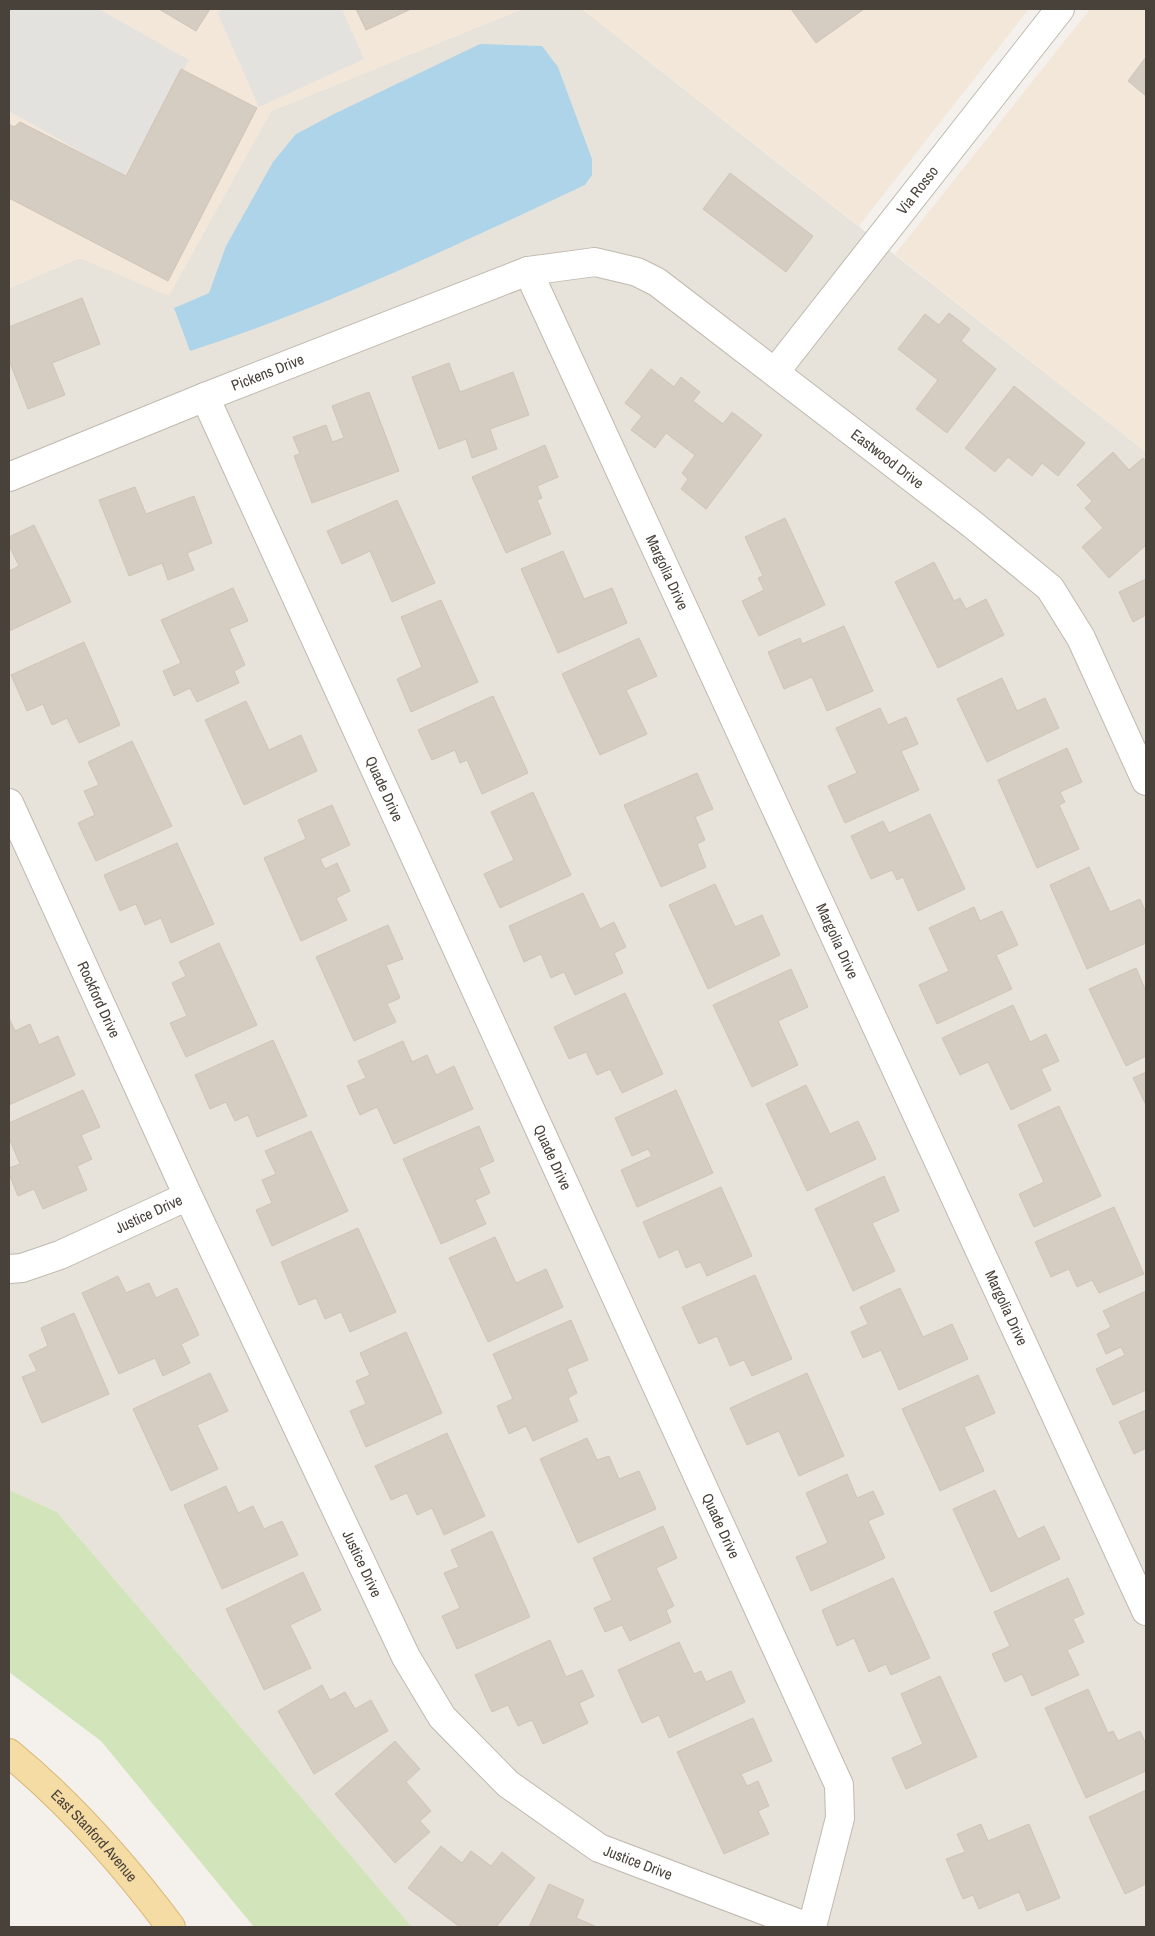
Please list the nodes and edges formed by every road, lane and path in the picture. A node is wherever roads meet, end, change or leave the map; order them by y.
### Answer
1 (1060, 9) edge
2 (528, 271) junction
3 (774, 372) junction
4 (205, 397) junction
5 (9, 477) edge
6 (1146, 781) edge
7 (9, 803) edge
8 (188, 1196) junction
9 (9, 1269) edge
10 (1146, 1611) edge
11 (9, 1754) edge
12 (171, 1927) edge
13 (808, 1927) edge
14 (812, 1927) edge

1 - 3 street, Via Rosso
2 - 3 street, Eastwood Drive
2 - 4 street, Pickens Drive
2 - 10 street, Margolia Drive
3 - 6 street, Eastwood Drive
4 - 5 street, Pickens Drive
4 - 14 street, Quade Drive
7 - 8 street, Rockford Drive
8 - 9 street, Justice Drive
8 - 13 street, Justice Drive
11 - 12 main road, East Stanford Avenue

